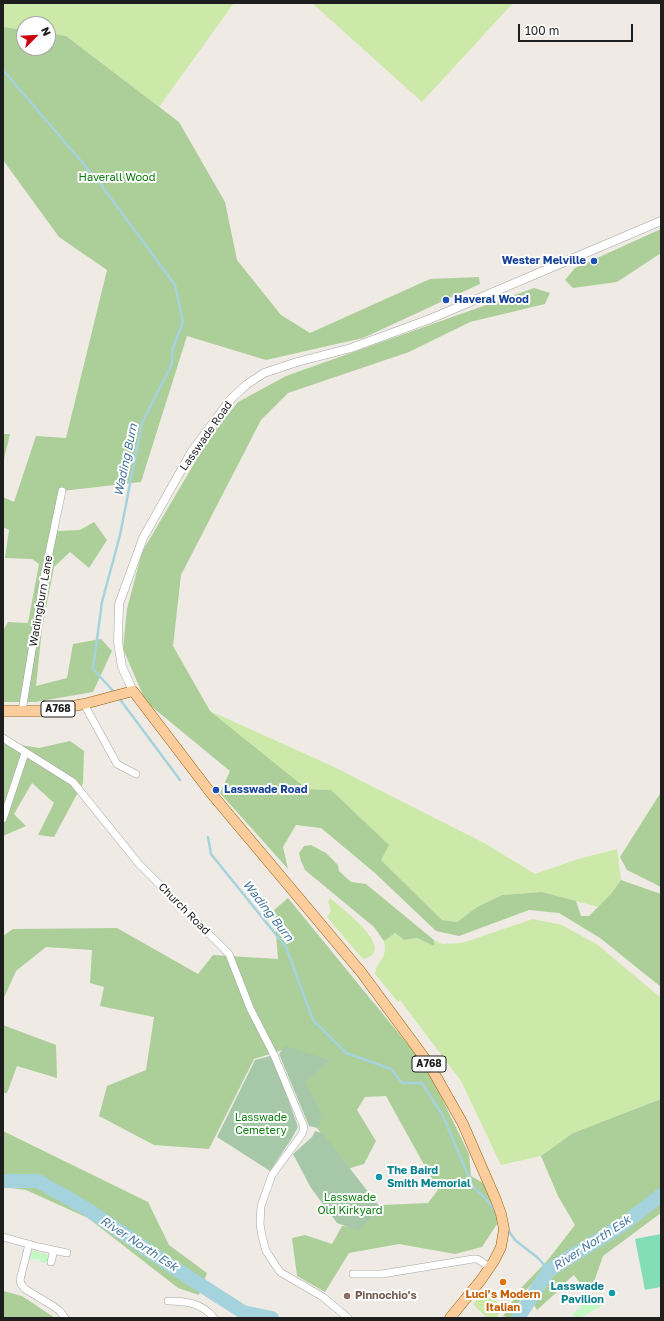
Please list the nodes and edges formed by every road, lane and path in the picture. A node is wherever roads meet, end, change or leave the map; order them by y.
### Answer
1 (661, 221) edge
2 (62, 491) dead end
3 (133, 691) junction
4 (84, 704) junction
5 (3, 711) edge
6 (22, 711) junction
7 (3, 738) edge
8 (25, 753) junction
9 (136, 774) dead end
10 (3, 819) edge
11 (3, 1237) edge
12 (29, 1244) junction
13 (54, 1250) junction
14 (67, 1253) dead end
15 (51, 1262) dead end
16 (486, 1265) junction
17 (353, 1274) dead end
18 (168, 1301) dead end
19 (65, 1318) edge
20 (214, 1318) edge
21 (348, 1318) edge
22 (450, 1318) edge

1 - 3 street, Lasswade Road
2 - 6 street, Wadingburn Lane
3 - 4 main road, A768
3 - 16 main road, Lasswade Road / A768
4 - 6 main road, A768
4 - 9 street
5 - 6 main road, A768
7 - 8 street, Church Road
8 - 10 street
8 - 21 street, Church Road
11 - 12 street
12 - 13 street
12 - 19 street
13 - 14 street
13 - 15 street
16 - 17 street
16 - 22 main road, A768
18 - 20 street

